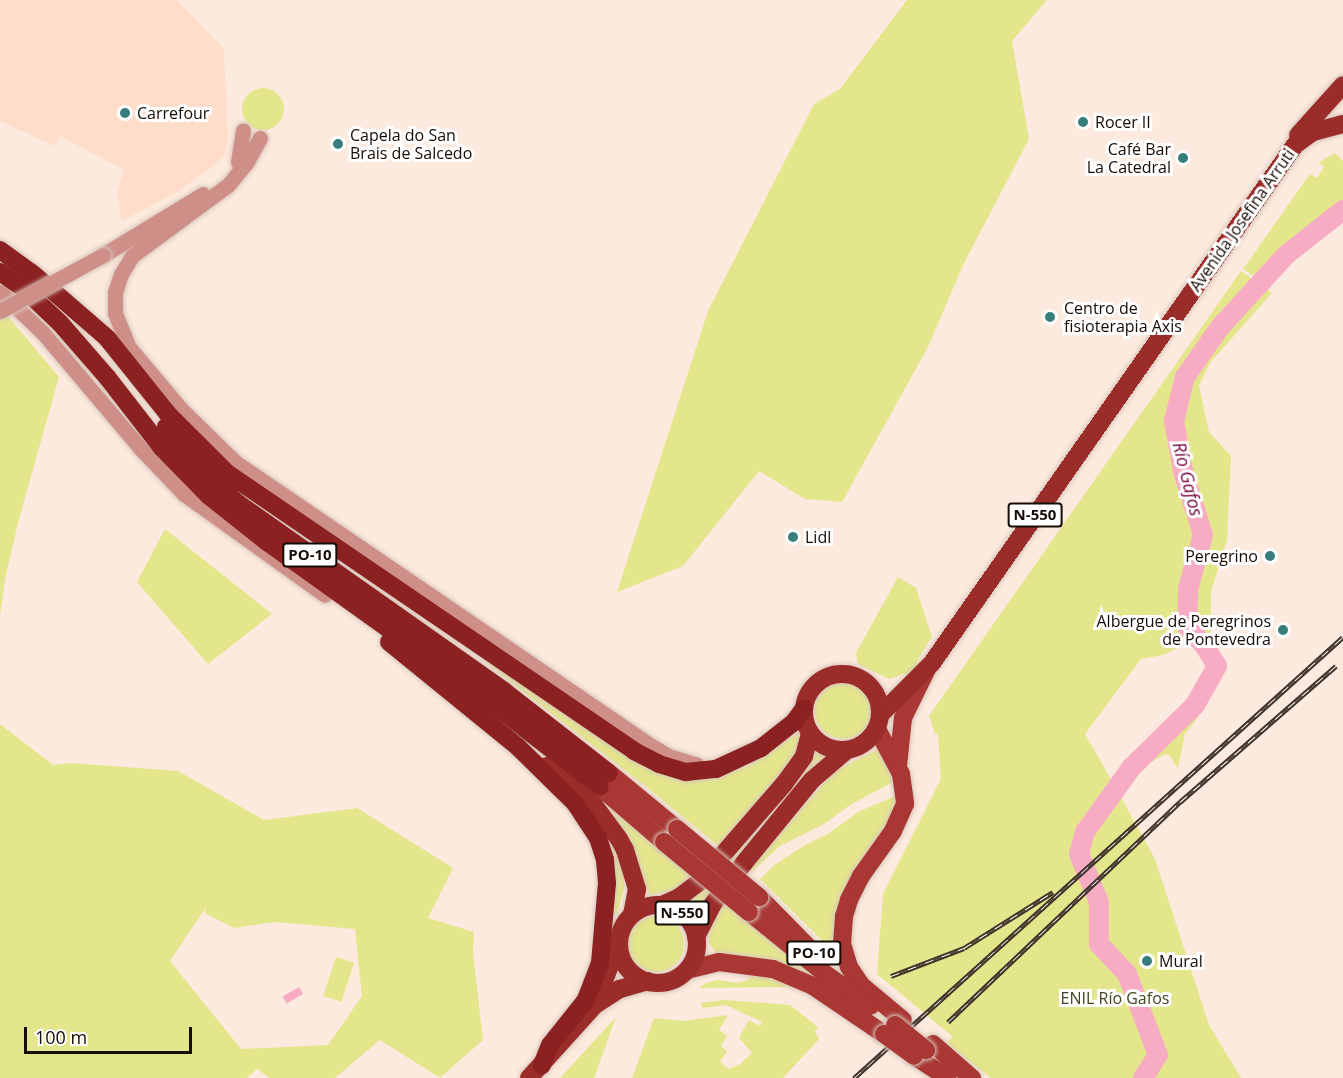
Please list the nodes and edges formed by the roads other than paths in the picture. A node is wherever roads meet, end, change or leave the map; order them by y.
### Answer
1 (1339, 89) edge
2 (1343, 124) edge
3 (243, 130) dead end
4 (260, 138) dead end
5 (1295, 145) junction
6 (0, 250) edge
7 (0, 272) edge
8 (54, 291) junction
9 (0, 292) edge
10 (0, 312) edge
11 (308, 571) junction
12 (325, 596) junction
13 (927, 669) junction
14 (912, 681) junction
15 (870, 686) junction
16 (804, 708) junction
17 (879, 721) junction
18 (810, 733) junction
19 (518, 747) junction
20 (846, 751) junction
21 (727, 765) junction
22 (900, 771) junction
23 (605, 780) junction
24 (662, 905) junction
25 (632, 914) junction
26 (696, 937) junction
27 (619, 939) junction
28 (687, 970) junction
29 (648, 981) junction
30 (595, 1005) junction
31 (894, 1026) junction
32 (924, 1050) junction
33 (542, 1065) junction
34 (529, 1078) edge
35 (948, 1078) edge
36 (963, 1078) edge
37 (972, 1078) edge

1 - 2 highway
1 - 5 highway
2 - 5 highway, Avenida Josefina Arruti / N-550
3 - 10 street, bridge
4 - 21 street
5 - 13 highway, Avenida Josefina Arruti / N-550
6 - 8 highway, PO-10
7 - 11 highway, PO-10
8 - 21 highway
8 - 23 highway, PO-10
9 - 12 street
11 - 12 highway
11 - 23 highway, PO-10
12 - 19 highway
13 - 14 highway, Avenida Josefina Arruti / N-550
13 - 22 main road
14 - 15 highway, N-550
14 - 17 highway, Avenida Josefina Arruti / N-550
15 - 16 highway, N-550
15 - 17 highway
16 - 18 highway
16 - 21 highway
17 - 20 highway, N-550
17 - 22 main road
18 - 20 highway
18 - 24 highway, N-550
19 - 25 highway
19 - 33 highway
20 - 26 highway, N-550
22 - 31 main road
23 - 31 main road, PO-10, bridge
24 - 25 highway, N-550
24 - 26 highway, N-550
25 - 27 highway, N-550
26 - 28 highway, N-550
27 - 29 highway
27 - 30 highway, N-550
28 - 29 highway, N-550
28 - 31 main road
29 - 30 highway, N-550
30 - 33 highway, N-550
31 - 32 main road, bridge
32 - 35 main road
32 - 36 main road
32 - 37 main road
33 - 34 highway, N-550

